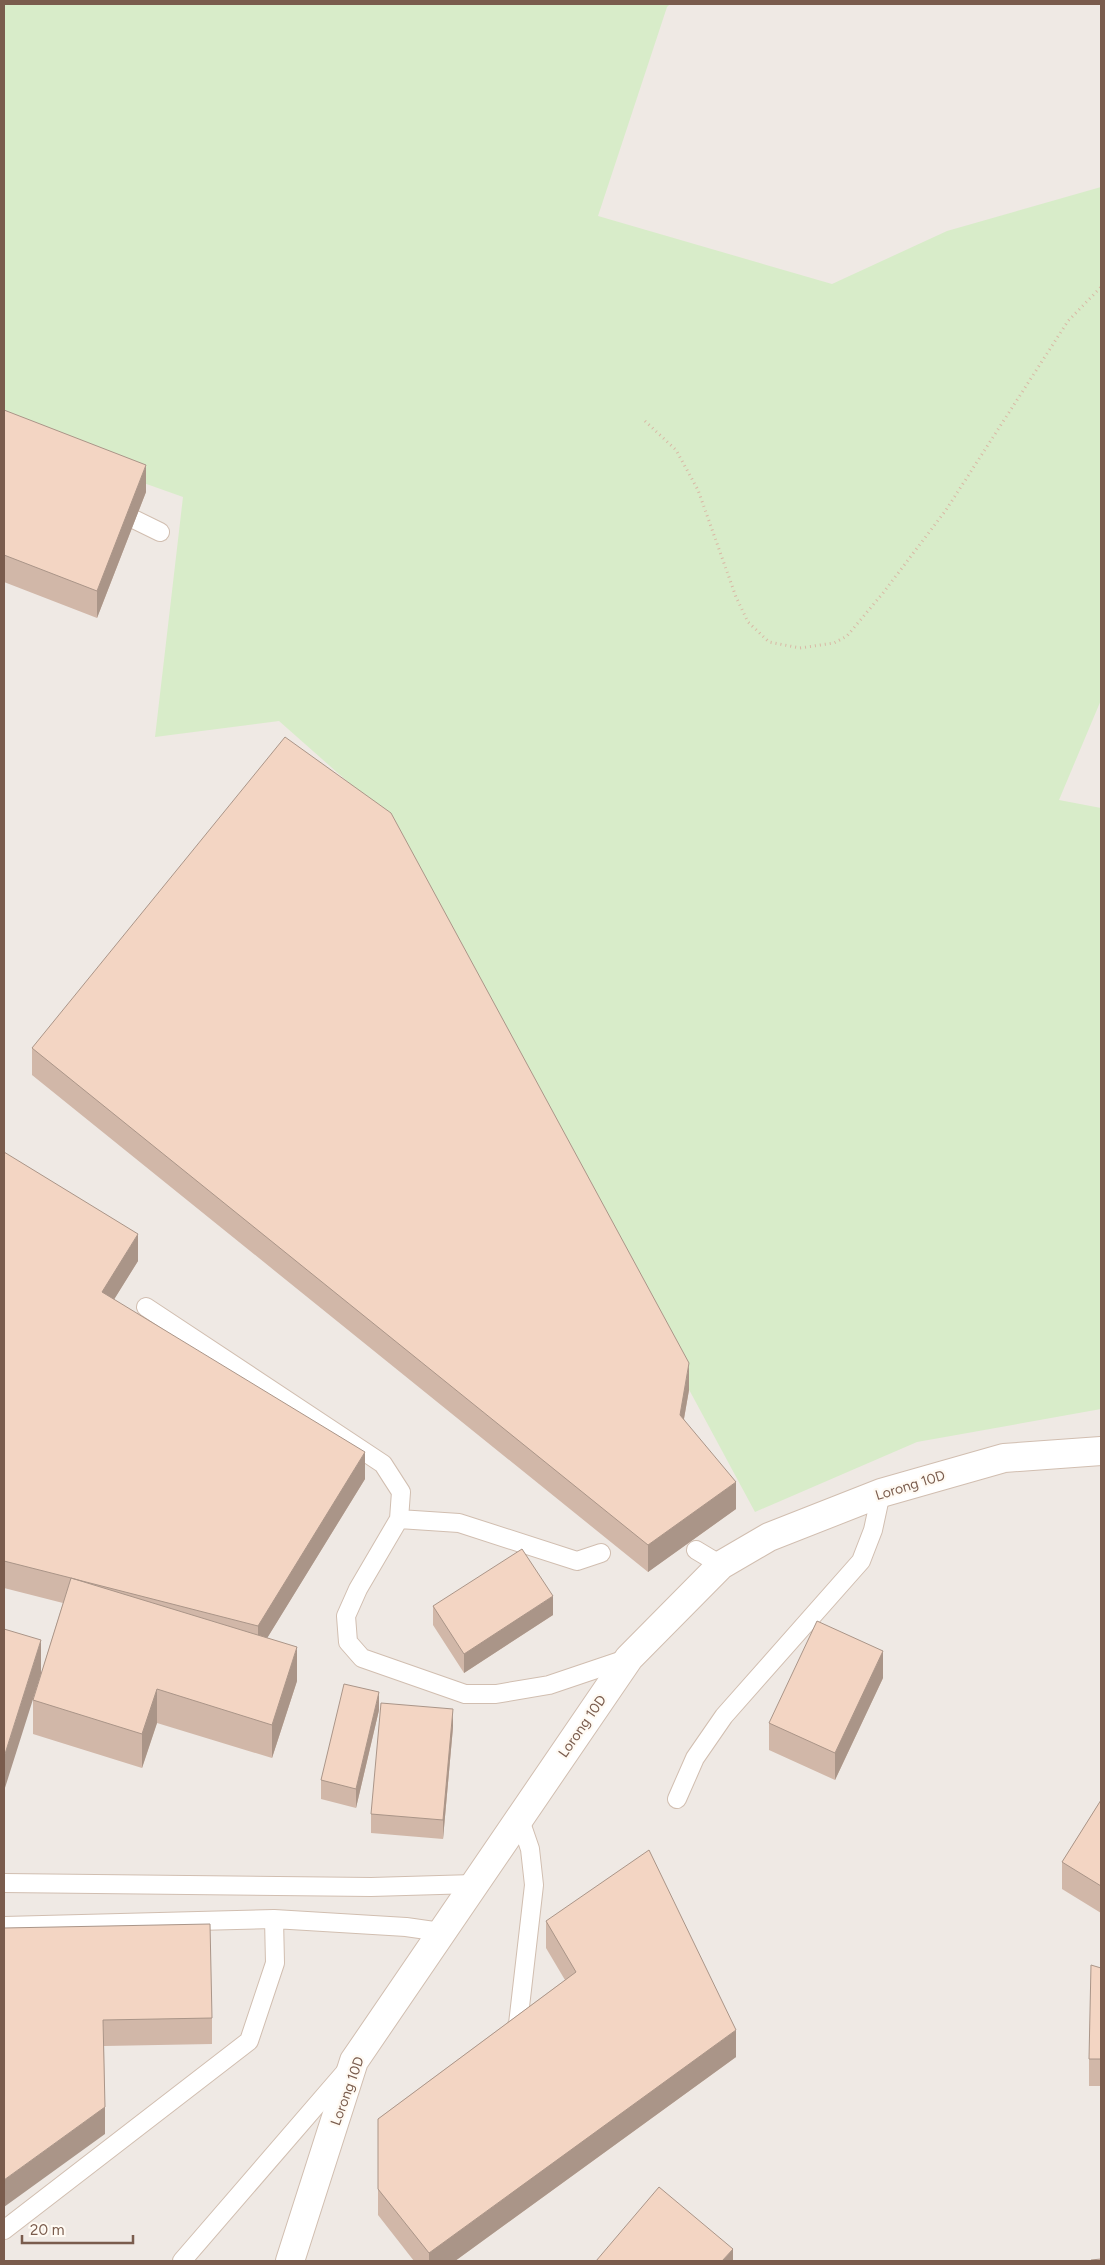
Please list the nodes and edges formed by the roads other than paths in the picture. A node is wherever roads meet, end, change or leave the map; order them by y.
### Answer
1 (102, 503) edge
2 (160, 532) dead end
3 (146, 1307) dead end
4 (1101, 1451) edge
5 (881, 1493) junction
6 (399, 1519) junction
7 (696, 1550) dead end
8 (601, 1553) dead end
9 (721, 1565) junction
10 (628, 1658) junction
11 (677, 1799) dead end
12 (519, 1817) junction
13 (4, 1883) edge
14 (474, 1884) junction
15 (274, 1918) junction
16 (4, 1926) edge
17 (441, 1932) junction
18 (501, 2046) edge
19 (354, 2061) junction
20 (4, 2230) edge
21 (182, 2261) edge
22 (290, 2261) edge

1 - 2 lane
3 - 6 lane
4 - 5 street, Lorong 10D
5 - 9 street, Lorong 10D
5 - 11 lane
6 - 8 lane
6 - 10 lane
7 - 9 lane
9 - 10 street, Lorong 10D
10 - 12 street, Lorong 10D
12 - 14 street, Lorong 10D
12 - 18 lane
13 - 14 lane
14 - 17 street, Lorong 10D
15 - 16 lane
15 - 17 lane
15 - 20 lane
17 - 19 street, Lorong 10D
19 - 21 lane
19 - 22 street, Lorong 10D

